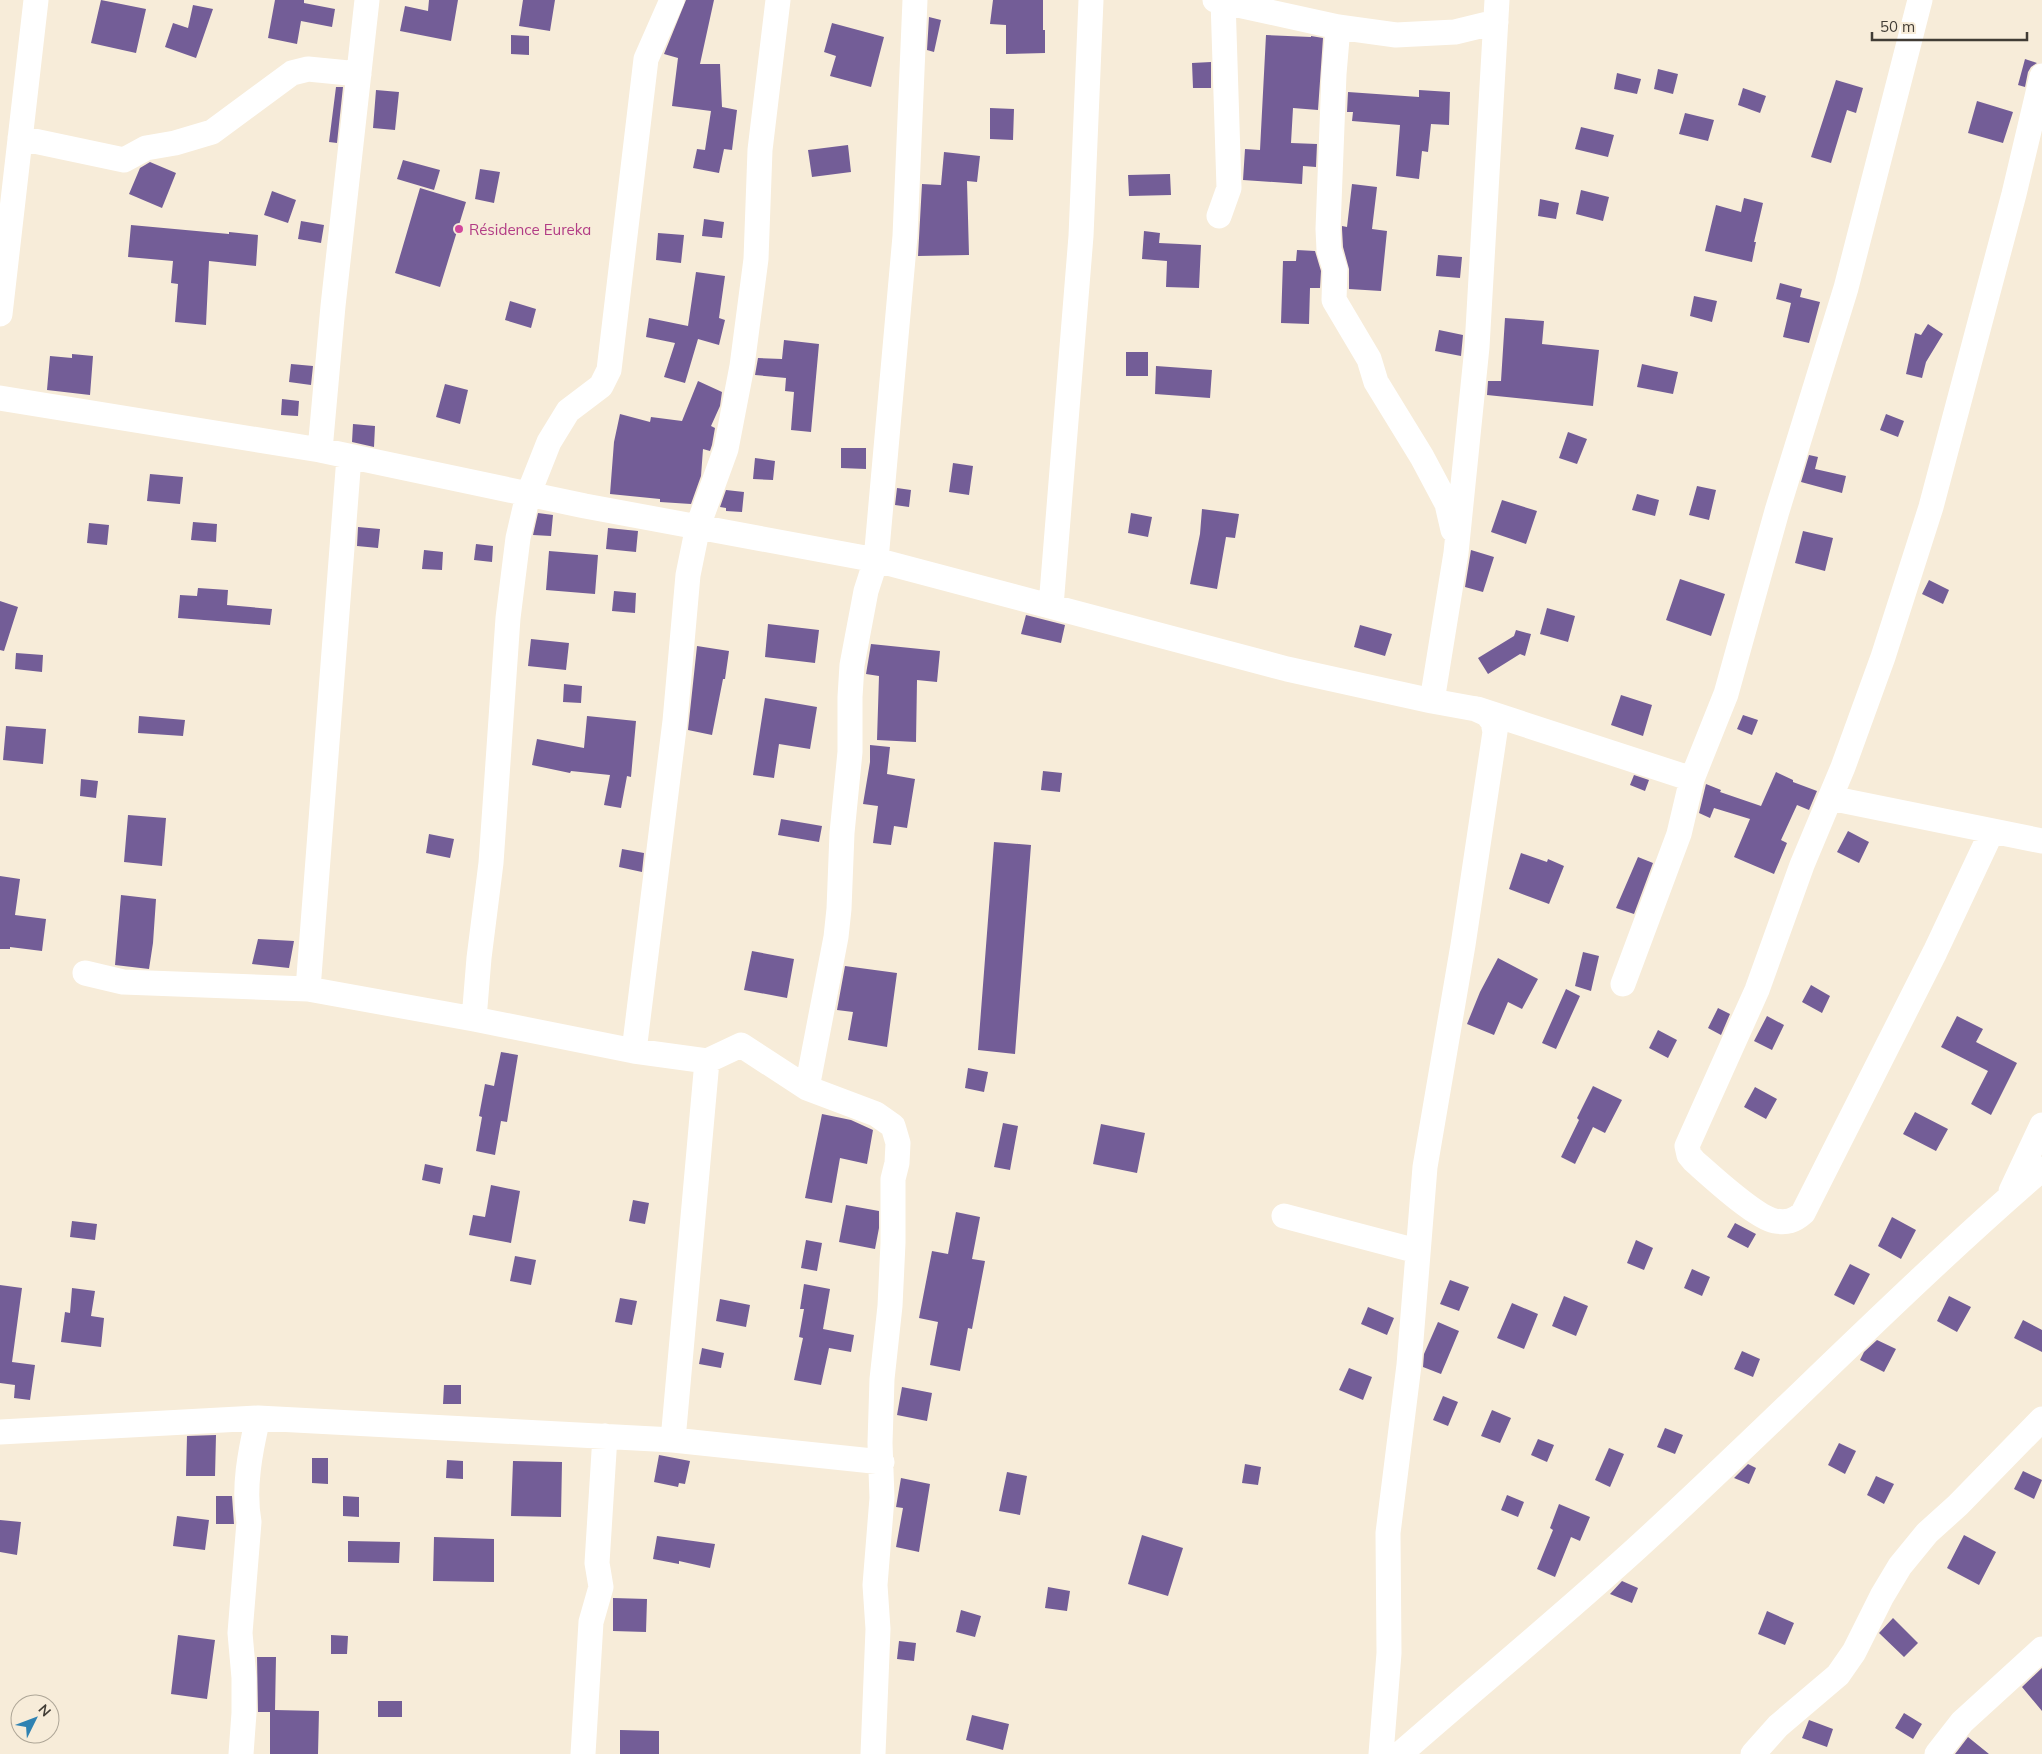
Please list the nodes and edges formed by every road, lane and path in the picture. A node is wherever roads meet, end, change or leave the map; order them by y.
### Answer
1 (36, 0) edge
2 (367, 0) edge
3 (672, 0) edge
4 (778, 0) edge
5 (915, 0) edge
6 (1091, 0) edge
7 (1920, 0) edge
8 (1220, 1) edge
9 (1497, 11) edge
10 (1338, 27) junction
11 (359, 74) junction
12 (2042, 76) edge
13 (20, 138) junction
14 (1219, 216) dead end
15 (0, 314) edge
16 (0, 398) edge
17 (320, 450) junction
18 (349, 457) junction
19 (528, 495) junction
20 (698, 526) junction
21 (1456, 552) junction
22 (876, 560) junction
23 (1051, 606) junction
24 (1432, 701) junction
25 (1476, 709) junction
26 (1692, 779) junction
27 (1830, 798) junction
28 (1992, 831) junction
29 (2042, 841) edge
30 (85, 973) dead end
31 (1622, 984) dead end
32 (308, 989) junction
33 (474, 1019) junction
34 (634, 1051) junction
35 (706, 1061) junction
36 (807, 1088) junction
37 (2042, 1125) edge
38 (2042, 1169) edge
39 (2006, 1200) junction
40 (1284, 1216) dead end
41 (1416, 1252) junction
42 (258, 1418) junction
43 (2042, 1419) edge
44 (0, 1432) edge
45 (604, 1436) junction
46 (673, 1440) junction
47 (882, 1462) junction
48 (2042, 1649) edge
49 (241, 1754) edge
50 (582, 1754) edge
51 (873, 1754) edge
52 (1381, 1754) edge
53 (1400, 1754) edge
54 (1754, 1754) edge
55 (1937, 1754) edge

1 - 13 street
2 - 11 street
3 - 19 street
4 - 20 street
5 - 22 street
6 - 23 street
7 - 26 street
8 - 10 street
8 - 14 street
9 - 10 street
9 - 21 street
10 - 21 street
11 - 13 street
11 - 17 street
12 - 27 street
13 - 15 street
16 - 17 street
17 - 18 street
18 - 19 street
18 - 32 street
19 - 20 street
19 - 33 street
20 - 22 street
20 - 34 street
21 - 24 street
22 - 23 street
22 - 36 street
23 - 24 street
24 - 25 street
25 - 26 street
25 - 41 street
26 - 31 street
27 - 28 street
27 - 28 street
28 - 29 street
30 - 32 street
32 - 33 street
33 - 34 street
34 - 35 street
35 - 36 street
35 - 46 street
36 - 47 street
37 - 39 street
38 - 39 street
39 - 53 street
40 - 41 street
41 - 52 street
42 - 44 street
42 - 45 street
42 - 49 street
43 - 54 street
45 - 46 street
45 - 50 street
46 - 47 street
47 - 51 street
48 - 55 street

